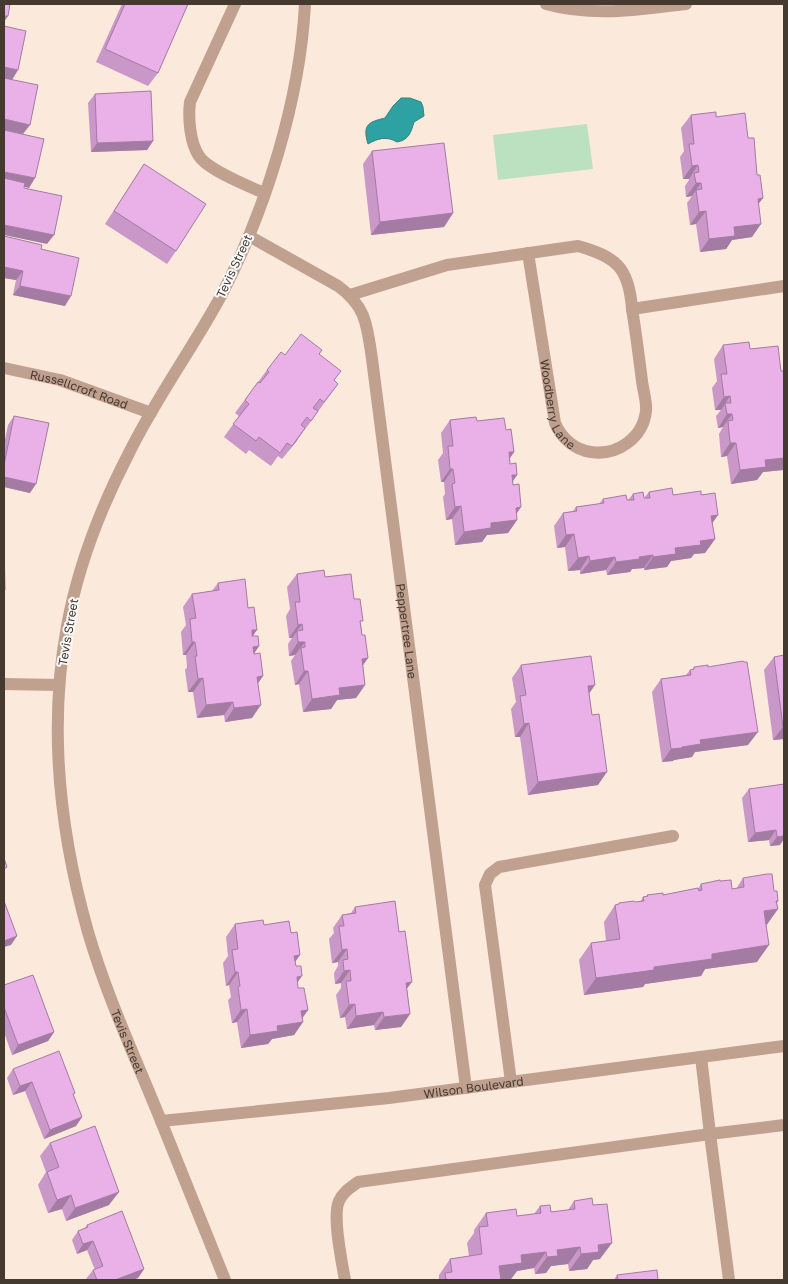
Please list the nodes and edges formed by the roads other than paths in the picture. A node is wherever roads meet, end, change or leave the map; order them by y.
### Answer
1 (235, 4) edge
2 (305, 4) edge
3 (546, 4) edge
4 (686, 4) edge
5 (264, 193) junction
6 (249, 236) junction
7 (528, 253) junction
8 (784, 286) edge
9 (350, 295) junction
10 (632, 309) junction
11 (4, 368) edge
12 (151, 413) junction
13 (4, 684) edge
14 (59, 685) junction
15 (672, 836) dead end
16 (784, 1046) edge
17 (702, 1057) junction
18 (511, 1082) junction
19 (466, 1088) junction
20 (161, 1121) junction
21 (784, 1125) edge
22 (710, 1134) junction
23 (225, 1280) edge
24 (344, 1280) edge
25 (729, 1280) edge

1 - 5 street
2 - 5 street, Tevis Street
3 - 4 street
5 - 6 street, Tevis Street
6 - 9 street, Peppertree Lane
6 - 12 street, Tevis Street
7 - 9 street, Woodberry Lane
7 - 10 street, Woodberry Lane
7 - 10 street, Woodberry Lane
8 - 10 street
9 - 19 street, Peppertree Lane
11 - 12 street, Russellcroft Road
12 - 14 street, Tevis Street
13 - 14 street
14 - 20 street, Tevis Street
15 - 18 street
16 - 17 street, Wilson Boulevard
17 - 18 street, Wilson Boulevard
17 - 22 street
18 - 19 street, Wilson Boulevard
19 - 20 street, Wilson Boulevard
20 - 23 street, Tevis Street
21 - 22 street
22 - 24 street
22 - 25 street

